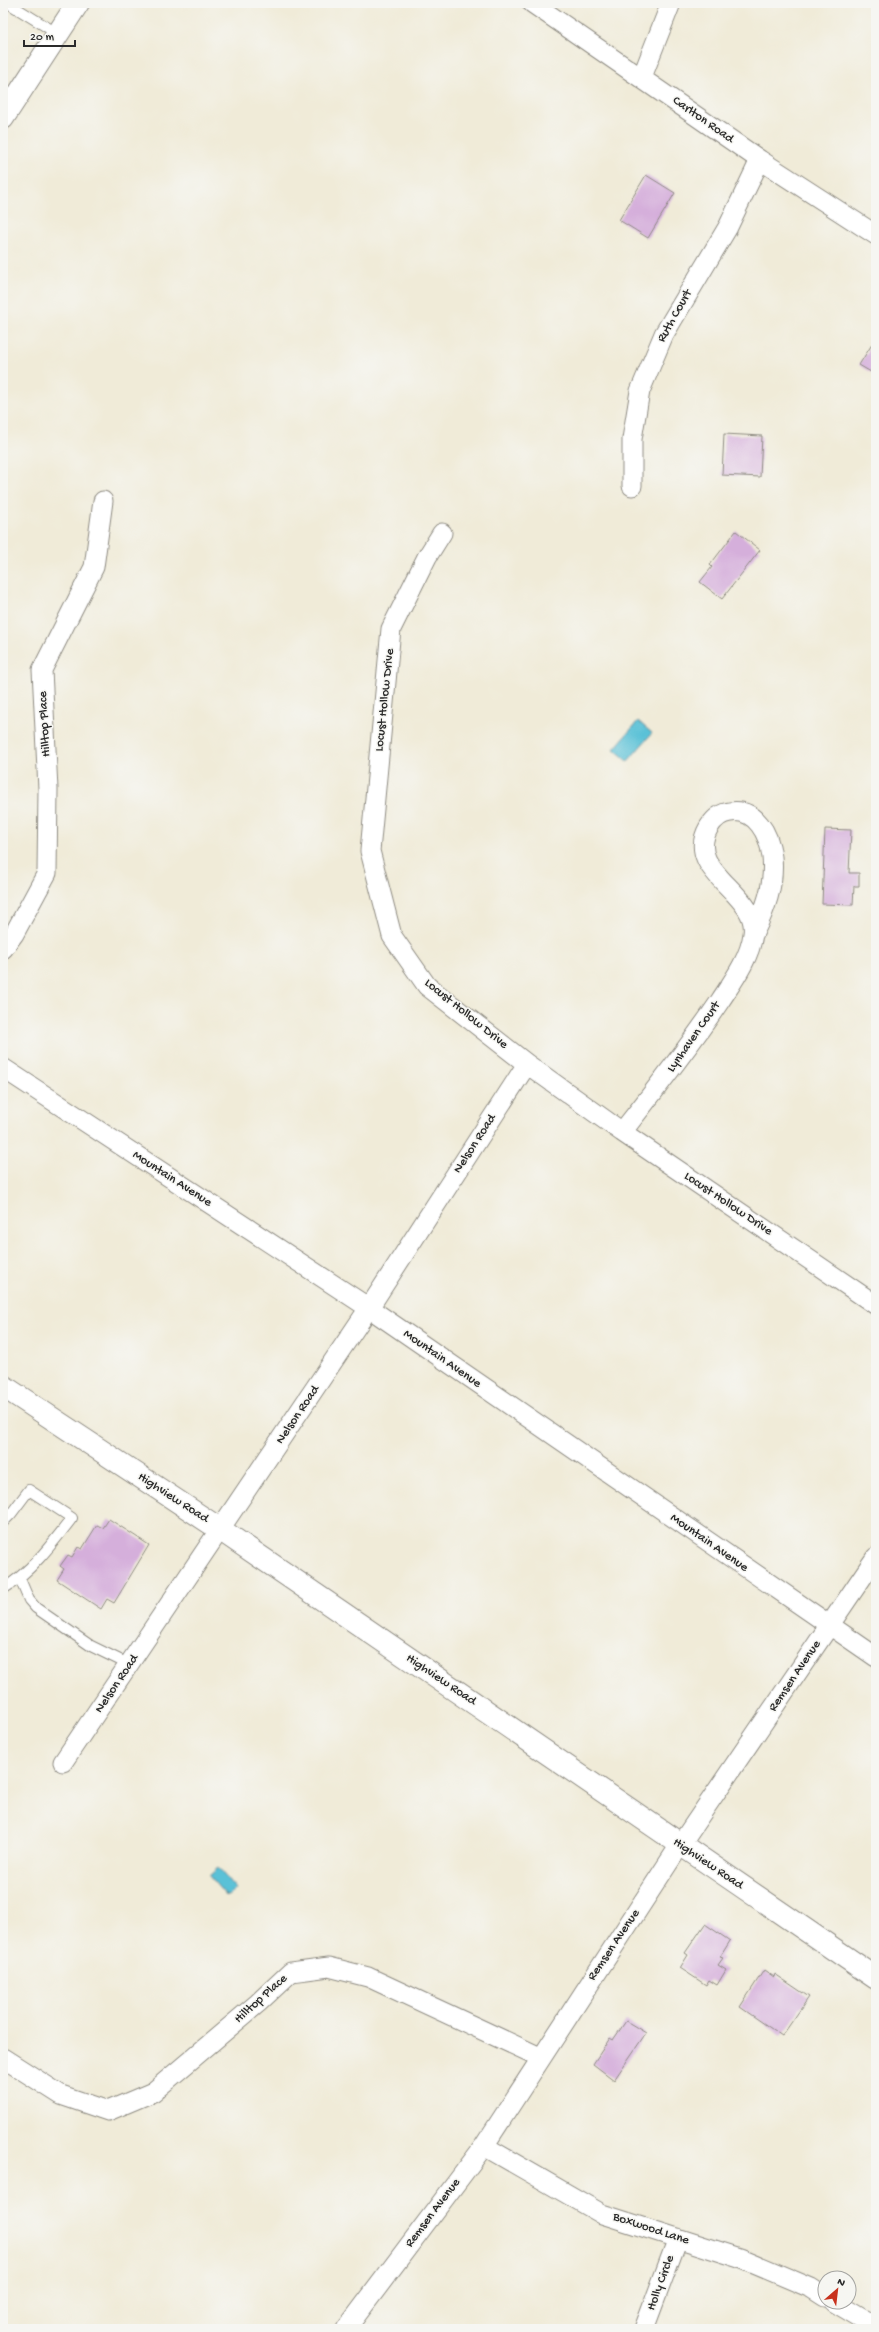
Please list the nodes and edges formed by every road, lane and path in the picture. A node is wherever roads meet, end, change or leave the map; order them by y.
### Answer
1 (8, 3) edge
2 (78, 3) edge
3 (532, 3) edge
4 (671, 3) edge
5 (58, 34) junction
6 (642, 77) junction
7 (3, 118) edge
8 (760, 160) junction
9 (876, 235) edge
10 (632, 486) dead end
11 (103, 501) dead end
12 (442, 533) dead end
13 (753, 935) junction
14 (3, 949) edge
15 (528, 1064) junction
16 (3, 1068) edge
17 (622, 1132) junction
18 (876, 1305) edge
19 (369, 1308) junction
20 (3, 1386) edge
21 (3, 1522) edge
22 (221, 1530) junction
23 (876, 1557) edge
24 (20, 1579) junction
25 (3, 1589) edge
26 (829, 1626) junction
27 (876, 1657) edge
28 (130, 1665) junction
29 (63, 1762) dead end
30 (680, 1845) junction
31 (876, 1978) edge
32 (540, 2057) junction
33 (3, 2058) edge
34 (484, 2146) junction
35 (678, 2238) junction
36 (817, 2292) edge
37 (847, 2310) edge
38 (876, 2328) edge
39 (346, 2329) edge
40 (644, 2329) edge

1 - 5 lane
2 - 5 street
3 - 6 street, Carlton Road
4 - 6 street
5 - 7 street
6 - 8 street, Carlton Road
8 - 9 street, Carlton Road
8 - 10 street, Ruth Court
11 - 14 street, Hilltop Place
12 - 15 street, Locust Hollow Drive
13 - 13 street, Lynhaven Court
13 - 17 street, Lynhaven Court
15 - 17 street, Locust Hollow Drive
15 - 19 street, Nelson Road
16 - 19 street, Mountain Avenue
17 - 18 street, Locust Hollow Drive
19 - 22 street, Nelson Road
19 - 26 street, Mountain Avenue
20 - 22 street, Highview Road
21 - 24 lane
22 - 28 street, Nelson Road
22 - 30 street, Highview Road
23 - 26 street, Remsen Avenue
24 - 25 lane
24 - 28 lane
26 - 27 street, Mountain Avenue
26 - 30 street, Remsen Avenue
28 - 29 street, Nelson Road
30 - 31 street, Highview Road
30 - 32 street, Remsen Avenue
32 - 33 street, Hilltop Place
32 - 34 street, Remsen Avenue
34 - 35 street, Boxwood Lane
34 - 39 street, Remsen Avenue
35 - 36 street, Boxwood Lane
35 - 40 street, Holly Circle
37 - 38 street

